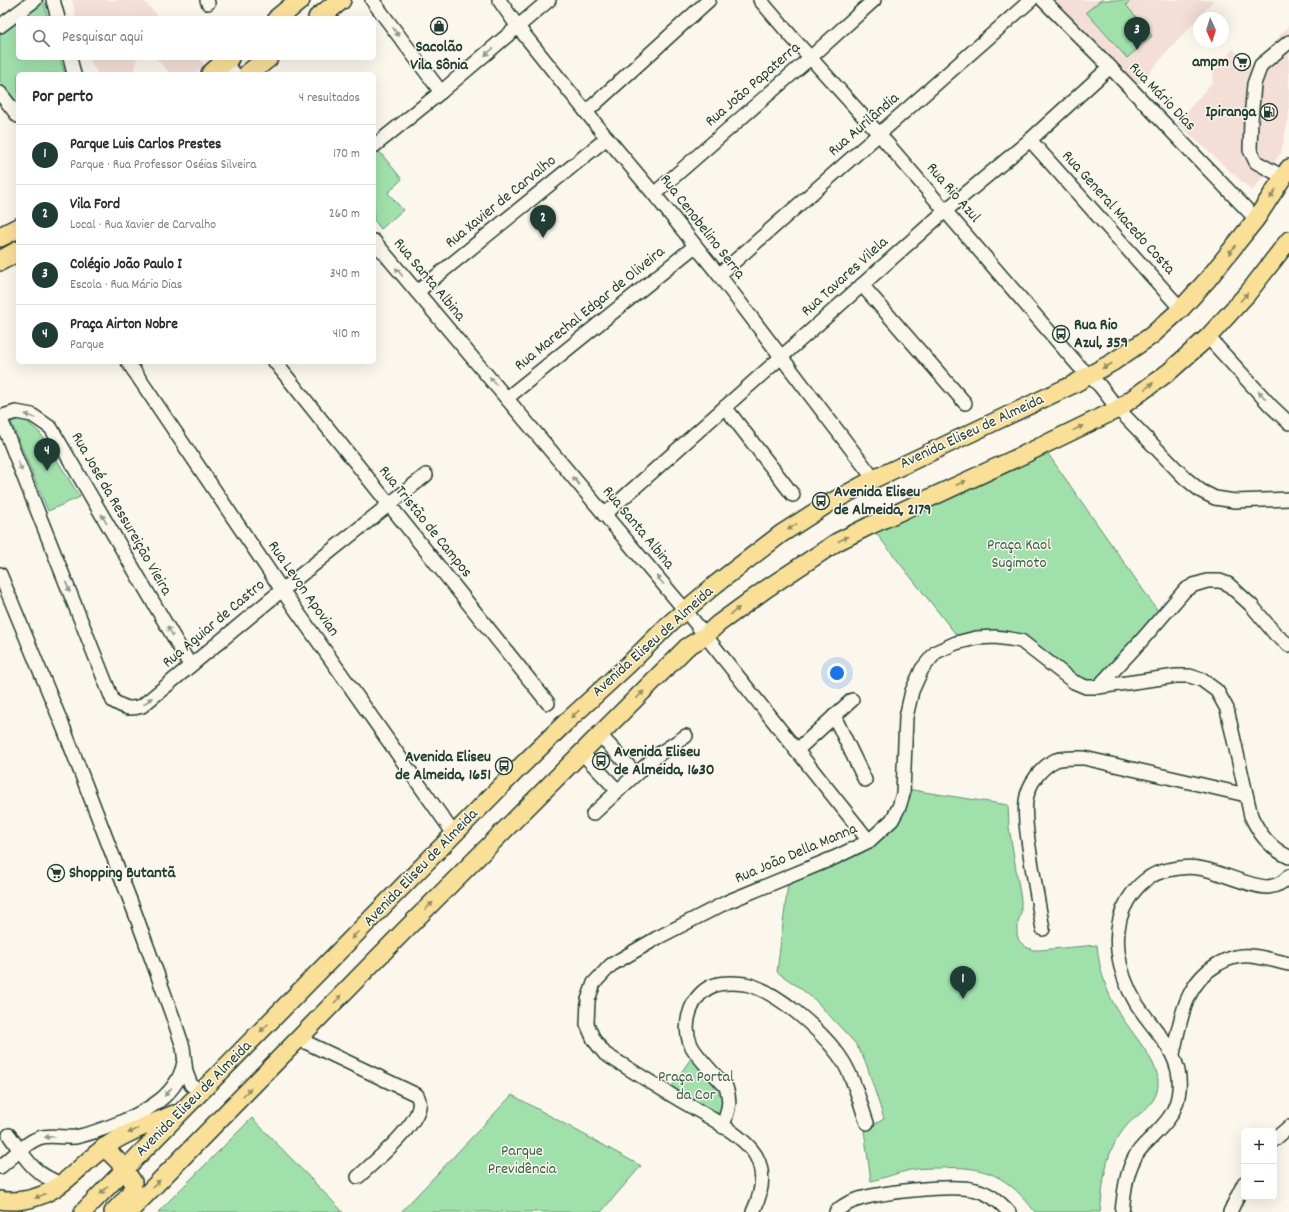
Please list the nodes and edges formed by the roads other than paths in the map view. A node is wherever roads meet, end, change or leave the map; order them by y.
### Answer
1 (35, 0) edge
2 (53, 0) edge
3 (300, 0) edge
4 (340, 0) edge
5 (373, 0) edge
6 (499, 0) edge
7 (549, 0) edge
8 (709, 0) edge
9 (760, 0) edge
10 (874, 0) edge
11 (1031, 0) edge
12 (1043, 0) edge
13 (57, 16) edge
14 (280, 16) edge
15 (320, 16) edge
16 (0, 26) edge
17 (518, 26) junction
18 (1289, 42) edge
19 (810, 58) junction
20 (70, 60) edge
21 (1110, 67) junction
22 (74, 72) edge
23 (440, 92) junction
24 (0, 93) edge
25 (586, 112) junction
26 (16, 113) edge
27 (879, 134) junction
28 (607, 138) junction
29 (1030, 140) junction
30 (376, 144) edge
31 (1286, 172) edge
32 (654, 194) junction
33 (946, 210) junction
34 (1256, 219) junction
35 (16, 229) edge
36 (0, 237) edge
37 (376, 243) edge
38 (1288, 245) edge
39 (695, 246) junction
40 (16, 252) edge
41 (0, 261) edge
42 (719, 275) junction
43 (862, 285) junction
44 (416, 292) junction
45 (1181, 309) junction
46 (1208, 337) junction
47 (782, 357) junction
48 (129, 364) edge
49 (277, 364) edge
50 (1088, 375) junction
51 (507, 398) junction
52 (965, 403) dead end
53 (725, 407) junction
54 (1118, 409) junction
55 (0, 417) edge
56 (1289, 423) edge
57 (426, 475) dead end
58 (874, 479) junction
59 (793, 494) dead end
60 (1289, 499) edge
61 (389, 505) junction
62 (604, 515) junction
63 (0, 574) edge
64 (282, 590) junction
65 (685, 610) junction
66 (705, 636) junction
67 (1289, 645) edge
68 (190, 665) junction
69 (1098, 687) junction
70 (852, 700) dead end
71 (548, 703) dead end
72 (834, 716) junction
73 (600, 735) junction
74 (686, 736) dead end
75 (796, 751) junction
76 (582, 753) junction
77 (636, 774) junction
78 (865, 780) dead end
79 (618, 791) junction
80 (1246, 796) junction
81 (593, 814) dead end
82 (454, 834) junction
83 (869, 841) junction
84 (1289, 857) edge
85 (1289, 876) edge
86 (1043, 929) dead end
87 (1289, 964) edge
88 (299, 1040) junction
89 (1173, 1054) junction
90 (185, 1058) junction
91 (201, 1091) junction
92 (182, 1110) junction
93 (867, 1123) dead end
94 (723, 1127) junction
95 (1289, 1127) edge
96 (9, 1135) dead end
97 (1277, 1137) edge
98 (104, 1147) junction
99 (20, 1151) junction
100 (0, 1168) edge
101 (125, 1169) junction
102 (358, 1178) dead end
103 (62, 1184) junction
104 (1241, 1190) edge
105 (0, 1200) edge
106 (83, 1212) edge
107 (113, 1212) edge
108 (128, 1212) edge
109 (753, 1212) edge
110 (836, 1212) edge
111 (1009, 1212) edge
112 (1122, 1212) edge
113 (1230, 1212) edge

1 - 16 street
2 - 13 street
3 - 14 highway
4 - 15 highway
5 -> 23 street
6 - 17 street, Rua Cenobelino Serra
7 - 17 street
8 - 25 street
9 - 19 street, Rua Rio Azul
10 - 19 street, Rua João Papaterra
11 - 27 street, Rua Aurilândia
12 - 21 street, Rua Mário Dias
17 -> 23 street
17 - 25 street, Rua Cenobelino Serra
18 - 31 street
19 - 27 street, Rua Rio Azul
19 - 32 street, Rua João Papaterra
20 - 22 street
21 - 29 street, Rua Tavares Vilela
21 - 34 street, Rua Mário Dias
23 - 30 street
24 - 26 street
25 - 28 street, Rua Cenobelino Serra
27 - 33 street, Rua Rio Azul
27 - 42 street, Rua Aurilândia
28 - 32 street, Rua Cenobelino Serra
28 - 44 street, Rua Xavier de Carvalho
29 - 33 street, Rua Tavares Vilela
29 - 45 street, Rua General Macedo Costa
31 -> 34 main road, Avenida Eliseu de Almeida
32 - 39 street, Rua Cenobelino Serra
33 - 43 street, Rua Tavares Vilela
33 - 50 street, Rua Rio Azul
34 -> 45 main road, Avenida Eliseu de Almeida
35 - 36 highway
44 -> 37 street, Rua Santa Albina
46 -> 38 main road, Avenida Eliseu de Almeida
39 - 42 street, Rua Cenobelino Serra
39 - 51 street, Rua Marechal Edgar de Oliveira
40 - 41 highway
42 - 47 street, Rua Cenobelino Serra
43 - 47 street, Rua Tavares Vilela
43 - 52 street
51 -> 44 street, Rua Santa Albina
45 -> 50 main road, Avenida Eliseu de Almeida
54 -> 46 main road, Avenida Eliseu de Almeida
56 -> 46 street
47 - 53 street, Rua Tavares Vilela
47 - 58 street, Rua Cenobelino Serra
48 - 64 street, Rua Levon Apovian
49 - 61 street, Rua Tristão de Campos
50 - 54 street, Rua Rio Azul
50 - 58 main road, Avenida Eliseu de Almeida
62 -> 51 street, Rua Santa Albina
53 - 59 street
53 - 62 street, Rua Tavares Vilela
54 - 60 street, Rua Rio Azul
66 -> 54 main road, Avenida Eliseu de Almeida
68 -> 55 street, Rua José da Ressureição Vieira
55 -> 68 street, Rua Aguiar de Castro
57 - 61 street, Rua Aguiar de Castro
58 -> 65 main road, Avenida Eliseu de Almeida
61 - 64 street, Rua Aguiar de Castro
61 - 71 street, Rua Tristão de Campos
65 -> 62 street, Rua Santa Albina
63 - 90 street
64 - 68 street, Rua Aguiar de Castro
64 - 82 street, Rua Levon Apovian
65 - 66 street, Rua Santa Albina
65 -> 82 main road, Avenida Eliseu de Almeida
73 -> 66 main road, Avenida Eliseu de Almeida
66 - 75 street, Rua Santa Albina
67 - 69 street
69 - 80 street, Rua João Della Manna
69 - 83 street, Rua João Della Manna
70 - 72 street
72 - 75 street
72 - 78 street
73 - 76 main road, Avenida Eliseu de Almeida
73 - 77 street
74 - 77 street
75 - 83 street, Rua Santa Albina
76 - 79 street
88 -> 76 main road, Avenida Eliseu de Almeida
77 - 79 street
79 - 81 street
80 - 84 street, Rua João Della Manna
80 - 86 street
82 -> 91 main road, Avenida Eliseu de Almeida
83 - 94 street, Rua João Della Manna
85 - 89 street
87 - 89 street
88 - 102 street
108 -> 88 main road, Avenida Eliseu de Almeida
89 - 112 street
90 - 91 street
90 -> 99 street
91 - 92 main road, Avenida Eliseu de Almeida
92 -> 98 main road
92 - 101 main road, Avenida Eliseu de Almeida
93 - 94 street
94 - 109 street, Rua João Della Manna
95 - 97 street
96 - 99 street
98 - 101 main road
98 - 103 main road
99 - 100 street
99 - 103 street
101 -> 106 main road, Avenida Eliseu de Almeida
101 - 107 main road
103 -> 105 main road
104 - 113 street
110 - 111 street

